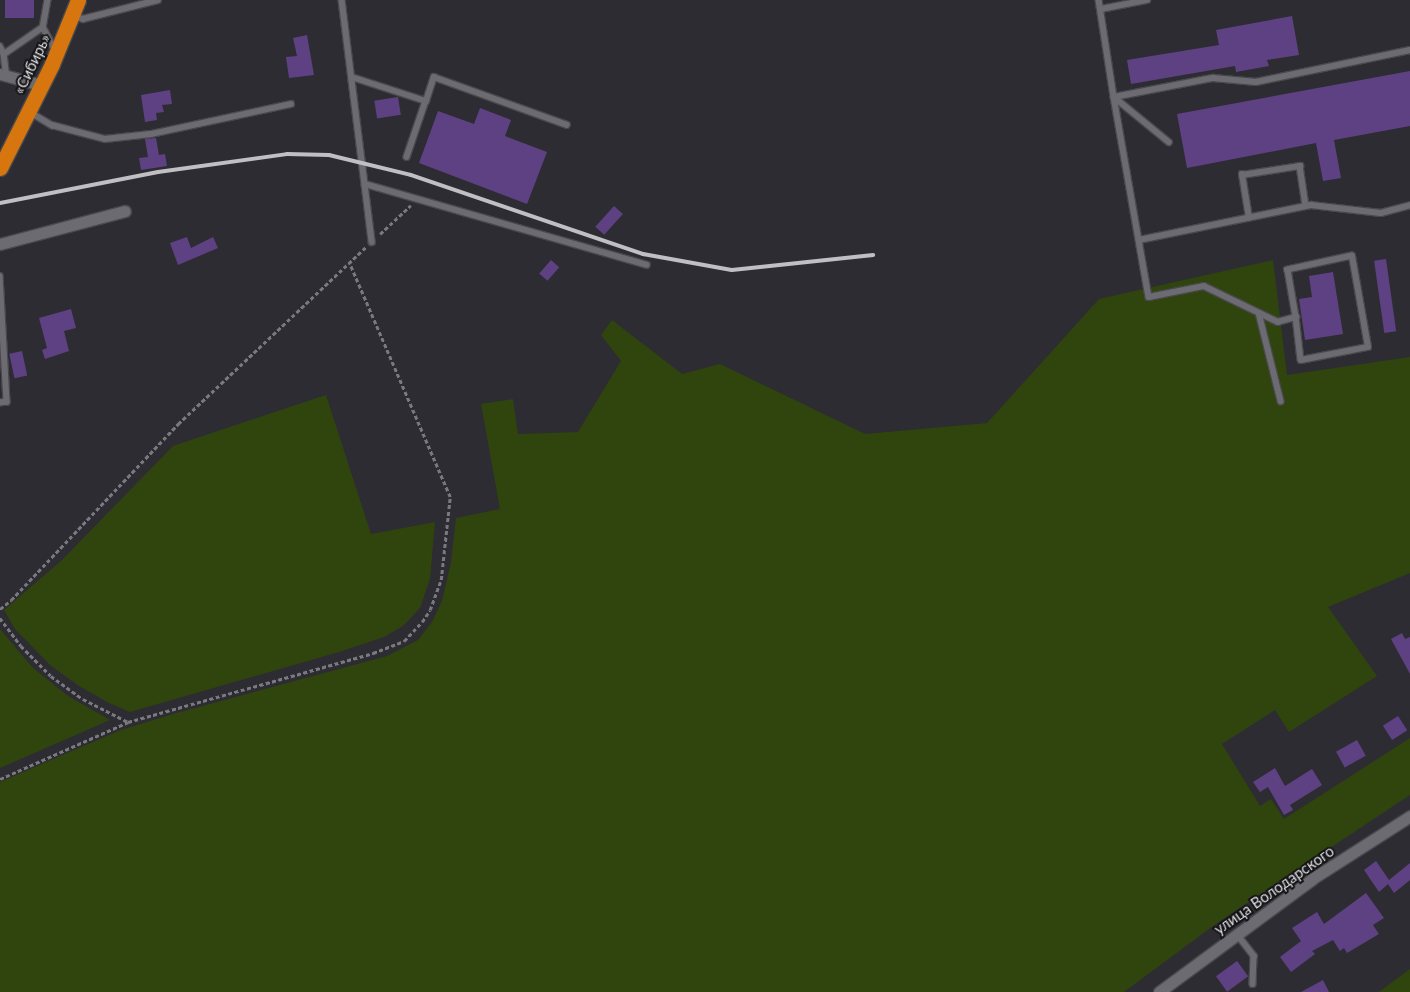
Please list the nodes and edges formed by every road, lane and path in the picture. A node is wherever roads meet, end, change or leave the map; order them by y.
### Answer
1 (48, 0) edge
2 (78, 0) edge
3 (158, 0) edge
4 (342, 0) edge
5 (1100, 0) edge
6 (1147, 0) edge
7 (1101, 9) junction
8 (73, 15) junction
9 (43, 27) junction
10 (0, 46) edge
11 (1410, 50) edge
12 (4, 54) junction
13 (57, 54) junction
14 (2, 77) edge
15 (352, 77) junction
16 (41, 86) junction
17 (1114, 97) junction
18 (426, 100) junction
19 (292, 104) dead end
20 (28, 111) junction
21 (567, 125) dead end
22 (1169, 142) dead end
23 (407, 157) dead end
24 (0, 168) edge
25 (365, 184) junction
26 (416, 200) junction
27 (1410, 205) edge
28 (1306, 206) junction
29 (125, 211) dead end
30 (1249, 218) junction
31 (1139, 240) junction
32 (372, 242) junction
33 (0, 244) edge
34 (349, 263) junction
35 (647, 265) dead end
36 (0, 276) edge
37 (1260, 313) junction
38 (1296, 317) junction
39 (1282, 401) dead end
40 (0, 403) edge
41 (0, 609) edge
42 (0, 618) edge
43 (128, 722) junction
44 (0, 779) edge
45 (1410, 816) edge
46 (1237, 934) junction
47 (1253, 984) dead end
48 (1166, 990) edge

1 - 9 lane
2 - 8 highway, «Сибирь»
3 - 8 lane
4 - 15 lane
5 - 7 lane
6 - 7 lane
7 - 17 lane
8 - 13 highway, «Сибирь»
9 - 12 lane
9 - 13 lane
10 - 12 lane
11 - 17 lane
12 - 14 lane
13 - 16 highway, «Сибирь»
14 - 16 street
15 - 18 lane
15 - 25 lane
16 - 20 highway, «Сибирь»
17 - 22 lane
17 - 31 lane
18 - 21 lane
18 - 23 lane
19 - 20 lane
20 - 24 highway, «Сибирь»
25 - 26 lane
25 - 32 lane
26 - 32 path
26 - 35 lane
27 - 28 lane
28 - 30 lane
28 - 30 lane
29 - 33 street
30 - 31 lane
31 - 37 lane
32 - 34 path
34 - 41 path
34 - 43 path
36 - 40 lane
37 - 38 lane
37 - 39 lane
38 - 38 lane
42 - 43 path
43 - 44 path
45 - 46 street, улица Володарского
46 - 47 lane
46 - 48 street, улица Володарского

